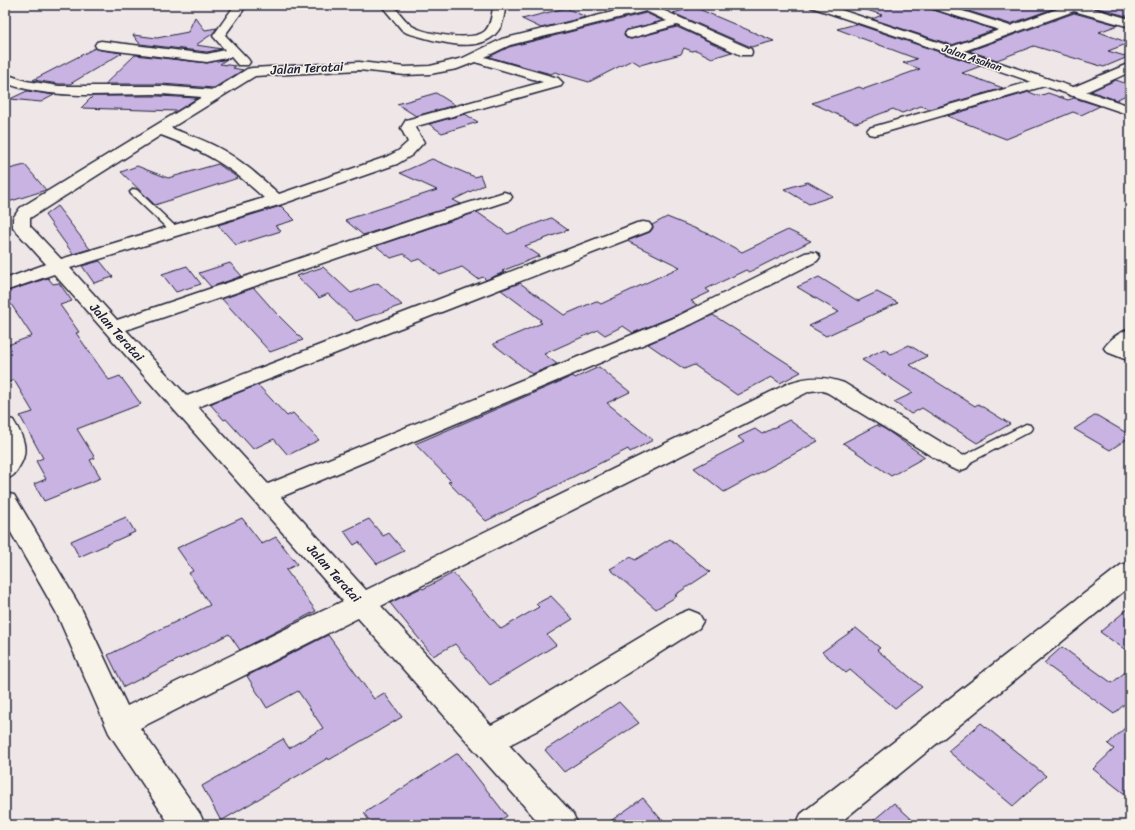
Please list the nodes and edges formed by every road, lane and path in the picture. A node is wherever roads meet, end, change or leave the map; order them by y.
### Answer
1 (235, 5) edge
2 (387, 5) edge
3 (500, 5) edge
4 (815, 5) edge
5 (932, 5) edge
6 (1050, 5) edge
7 (651, 6) edge
8 (1073, 7) edge
9 (679, 21) junction
10 (1130, 23) edge
11 (1011, 30) junction
12 (631, 34) dead end
13 (101, 45) dead end
14 (953, 51) junction
15 (234, 52) junction
16 (746, 52) dead end
17 (480, 55) junction
18 (1130, 67) edge
19 (252, 72) junction
20 (5, 78) edge
21 (1043, 82) junction
22 (1074, 92) junction
23 (215, 94) junction
24 (1130, 111) edge
25 (159, 129) junction
26 (874, 131) dead end
27 (134, 192) dead end
28 (504, 197) dead end
29 (276, 200) junction
30 (26, 212) junction
31 (5, 218) edge
32 (643, 227) dead end
33 (175, 231) junction
34 (811, 257) dead end
35 (58, 266) junction
36 (5, 285) edge
37 (113, 328) junction
38 (1130, 335) edge
39 (1130, 355) edge
40 (183, 406) junction
41 (5, 425) edge
42 (1026, 428) dead end
43 (959, 463) joint
44 (5, 471) edge
45 (264, 495) junction
46 (5, 501) edge
47 (1130, 572) edge
48 (362, 604) junction
49 (689, 620) dead end
50 (120, 724) junction
51 (487, 742) junction
52 (189, 825) edge
53 (562, 825) edge
54 (812, 825) edge

1 - 15 street
2 - 3 street
4 - 14 street, Jalan Asahan
5 - 11 street
6 - 8 street
7 - 9 street
7 - 17 street, Jalan Teratai
8 - 10 street
8 - 11 street
9 - 12 street
9 - 16 street
11 - 14 street
13 - 15 street
14 - 21 street, Jalan Asahan
15 - 19 street
17 - 19 street, Jalan Teratai
17 - 29 street
18 - 22 street
19 - 23 street, Jalan Teratai
20 - 23 street
21 - 22 street, Jalan Asahan
21 - 26 street
22 - 24 street, Jalan Asahan
23 - 25 street, Jalan Teratai
25 - 29 street
25 - 30 street, Jalan Teratai
27 - 33 lane
28 - 37 street
29 - 33 street
30 - 31 street
30 - 35 street, Jalan Teratai
32 - 40 street
33 - 35 street
34 - 45 street
35 - 36 street
35 - 37 street, Jalan Teratai
37 - 40 street, Jalan Teratai
38 - 39 street
40 - 45 street, Jalan Teratai
41 - 44 street
42 - 43 lane
43 - 48 street
45 - 48 street, Jalan Teratai
46 - 50 street
47 - 54 street
48 - 50 street
48 - 51 street, Jalan Teratai
49 - 51 street
50 - 52 street
51 - 53 street, Jalan Teratai

